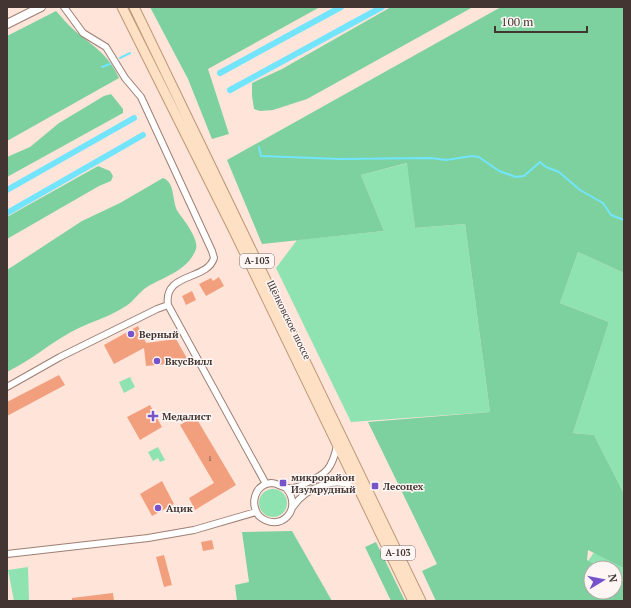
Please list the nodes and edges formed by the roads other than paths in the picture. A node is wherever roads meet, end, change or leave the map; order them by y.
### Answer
1 (39, 7) edge
2 (64, 7) edge
3 (122, 7) edge
4 (134, 7) edge
5 (7, 24) edge
6 (168, 305) junction
7 (7, 387) edge
8 (337, 446) junction
9 (266, 484) junction
10 (286, 488) junction
11 (359, 490) junction
12 (292, 508) junction
13 (256, 512) junction
14 (7, 554) edge
15 (413, 601) edge
16 (421, 601) edge

1 - 5 street
2 - 6 street
3 - 8 main road, Щёлковское шоссе / А-103
4 - 16 main road, Щёлковское шоссе / А-103
6 - 7 street
6 - 9 street
8 - 10 street
8 - 11 main road, Щёлковское шоссе / А-103
9 - 10 street
9 - 13 street
10 - 12 street
11 - 12 street
11 - 15 main road, Щёлковское шоссе / А-103
12 - 13 street
13 - 14 street

